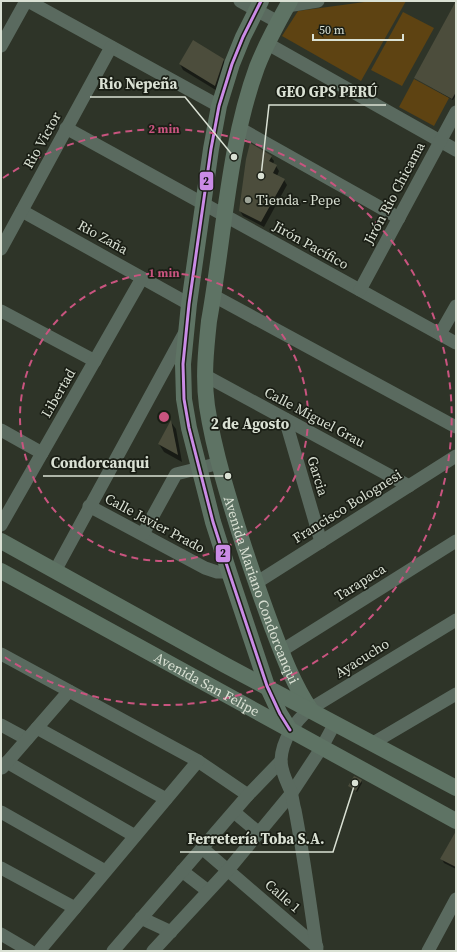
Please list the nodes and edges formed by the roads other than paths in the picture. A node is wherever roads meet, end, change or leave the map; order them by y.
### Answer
1 (27, 1) edge
2 (240, 1) edge
3 (318, 1) edge
4 (289, 3) edge
5 (258, 5) edge
6 (278, 22) junction
7 (268, 44) junction
8 (1, 46) edge
9 (111, 47) junction
10 (219, 106) junction
11 (456, 112) edge
12 (66, 128) junction
13 (240, 128) junction
14 (440, 141) junction
15 (456, 150) edge
16 (203, 204) junction
17 (22, 211) junction
18 (225, 216) junction
19 (399, 218) junction
20 (1, 248) edge
21 (142, 278) junction
22 (360, 290) junction
23 (214, 296) junction
24 (189, 304) junction
25 (456, 306) edge
26 (1, 310) edge
27 (186, 331) junction
28 (440, 334) junction
29 (456, 343) edge
30 (95, 361) junction
31 (206, 376) junction
32 (285, 419) junction
33 (456, 427) edge
34 (1, 430) edge
35 (42, 453) junction
36 (456, 456) edge
37 (220, 463) junction
38 (199, 468) junction
39 (409, 486) junction
40 (89, 506) junction
41 (1, 525) edge
42 (143, 534) junction
43 (456, 540) edge
44 (1, 541) edge
45 (321, 542) junction
46 (1, 571) edge
47 (55, 571) junction
48 (229, 572) junction
49 (256, 583) junction
50 (456, 620) edge
51 (281, 651) junction
52 (1, 654) edge
53 (267, 686) junction
54 (70, 691) junction
55 (456, 694) edge
56 (310, 709) junction
57 (335, 723) junction
58 (1, 725) edge
59 (37, 728) junction
60 (290, 730) junction
61 (27, 739) junction
62 (372, 743) junction
63 (322, 747) junction
64 (198, 761) junction
65 (281, 761) junction
66 (4, 765) edge
67 (456, 788) edge
68 (291, 794) junction
69 (248, 795) junction
70 (166, 799) junction
71 (1, 812) edge
72 (234, 812) junction
73 (456, 821) edge
74 (259, 833) junction
75 (135, 836) junction
76 (202, 848) junction
77 (1, 868) edge
78 (228, 870) junction
79 (182, 871) junction
80 (105, 872) junction
81 (208, 891) junction
82 (456, 899) edge
83 (75, 908) junction
84 (141, 918) junction
85 (171, 932) junction
86 (1, 934) edge
87 (317, 949) edge
88 (30, 951) edge
89 (39, 951) edge
90 (113, 951) edge
91 (153, 951) edge
92 (428, 951) edge

1 - 8 street
1 - 9 street
2 - 5 street
3 - 4 street
4 - 6 main road, Avenida Mariano Condorcanqui
5 - 6 street
5 - 10 main road, Avenida Mariano Condorcanqui
6 - 7 main road, Avenida Mariano Condorcanqui
7 - 13 main road, Avenida Mariano Condorcanqui
7 - 14 street
9 - 10 street
9 - 12 street, Rio Victor
10 - 16 main road, Avenida Mariano Condorcanqui
11 - 14 street, Jirón Rio Chicama
12 - 16 street, Jirón Pacífico
12 - 17 street, Rio Victor
13 - 18 main road, Avenida Mariano Condorcanqui
13 - 19 street
14 - 15 street
14 - 19 street, Jirón Rio Chicama
16 - 18 street, Jirón Pacífico
16 - 24 main road, Avenida Mariano Condorcanqui
17 - 20 street, Rio Victor
17 - 21 street, Rio Zaña
18 - 22 street, Jirón Pacífico
18 - 23 main road, Avenida Mariano Condorcanqui
19 - 22 street, Jirón Rio Chicama
21 - 24 street, Rio Zaña
21 - 30 street, Libertad
22 - 28 street, Jirón Pacífico
23 - 31 main road, Avenida Mariano Condorcanqui
23 - 33 street
24 - 27 main road, Avenida Mariano Condorcanqui
25 - 28 street
26 - 30 street
27 - 38 main road, Avenida Mariano Condorcanqui
27 - 40 street
28 - 29 street, Jirón Pacífico
30 - 35 street, Libertad
31 - 32 street, Calle Miguel Grau
31 - 37 main road, Avenida Mariano Condorcanqui
32 - 39 street, Calle Miguel Grau
32 - 45 street, Garcia
34 - 35 street
35 - 41 street, Libertad
36 - 39 street, Francisco Bolognesi
37 - 38 street
37 - 49 main road, Avenida Mariano Condorcanqui
38 - 42 street
38 - 48 main road, Avenida Mariano Condorcanqui
39 - 45 street, Francisco Bolognesi
40 - 42 street, Calle Javier Prado
40 - 47 street
42 - 48 street, Calle Javier Prado
43 - 51 street, Tarapaca
44 - 47 main road, Avenida San Felipe
45 - 49 street, Francisco Bolognesi
46 - 60 main road, Avenida San Felipe
47 - 53 main road, Avenida San Felipe
48 - 53 main road, Avenida Mariano Condorcanqui
49 - 51 main road, Avenida Mariano Condorcanqui
50 - 56 street, Ayacucho
51 - 56 main road, Avenida Mariano Condorcanqui
52 - 54 street
53 - 56 main road, Avenida San Felipe
53 - 60 main road, Avenida Mariano Condorcanqui
54 - 59 street
54 - 64 street
55 - 62 street
56 - 57 main road, Avenida San Felipe
56 - 60 street, Ayacucho
57 - 62 main road, Avenida San Felipe
57 - 63 street
58 - 61 street
59 - 61 street
59 - 70 street
60 - 63 main road, Avenida San Felipe
60 - 65 street
61 - 66 street
62 - 67 main road, Avenida San Felipe
63 - 68 street
63 - 73 main road, Avenida San Felipe
64 - 69 street
64 - 70 street
65 - 68 street
65 - 69 street
66 - 75 street
68 - 74 street
68 - 87 street
69 - 72 street
70 - 75 street
71 - 80 street
72 - 74 street
72 - 76 street
74 - 78 street
75 - 80 street
76 - 78 street, Calle 1
76 - 79 street
77 - 83 street
78 - 81 street
78 - 87 street, Calle 1
79 - 81 street
79 - 84 street
80 - 83 street
81 - 85 street
82 - 92 street
83 - 89 street
84 - 85 street
84 - 90 street
85 - 91 street
86 - 88 street

